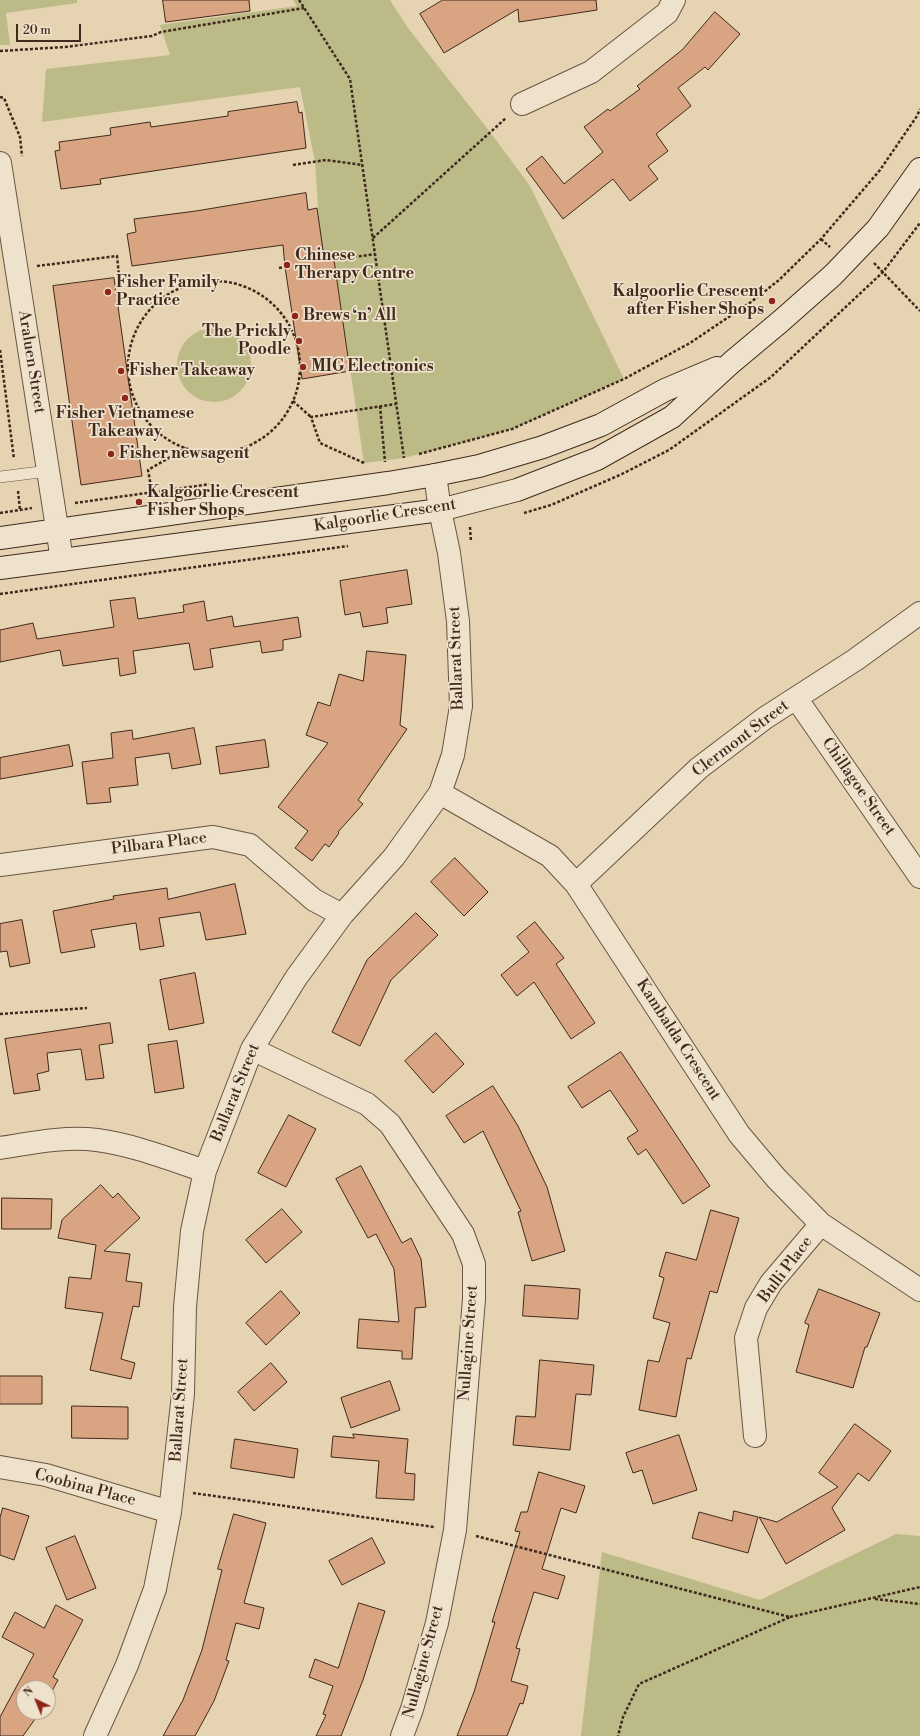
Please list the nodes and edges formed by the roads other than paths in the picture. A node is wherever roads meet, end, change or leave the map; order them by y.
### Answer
1 (674, 0) edge
2 (522, 104) road end
3 (0, 163) edge
4 (920, 169) edge
5 (732, 362) junction
6 (48, 471) junction
7 (435, 475) junction
8 (0, 477) edge
9 (440, 510) junction
10 (57, 530) junction
11 (0, 538) edge
12 (62, 560) junction
13 (0, 568) edge
14 (920, 613) edge
15 (796, 698) junction
16 (440, 793) junction
17 (0, 865) edge
18 (920, 877) edge
19 (576, 884) junction
20 (342, 915) junction
21 (252, 1049) junction
22 (0, 1148) edge
23 (205, 1171) junction
24 (822, 1224) junction
25 (920, 1290) edge
26 (755, 1436) dead end
27 (0, 1467) edge
28 (170, 1512) junction
29 (95, 1736) edge
30 (402, 1736) edge

1 - 2 street
3 - 6 street, Araluen Street
4 - 5 street, Kalgoorlie Crescent
5 - 7 street, Kalgoorlie Crescent
5 - 9 street, Kalgoorlie Crescent
6 - 8 lane
6 - 10 street, Araluen Street
7 - 9 street, Ballarat Street
7 - 10 street, Kalgoorlie Crescent
9 - 12 street, Kalgoorlie Crescent
9 - 16 street, Ballarat Street
10 - 11 street, Kalgoorlie Crescent
10 - 12 street, Araluen Street
12 - 13 street, Kalgoorlie Crescent
14 - 15 street, Clermont Street
15 - 18 street, Chillagoe Street
15 - 19 street, Clermont Street
16 - 19 street, Kambalda Crescent
16 - 20 street, Ballarat Street
17 - 20 street, Pilbara Place
19 - 24 street, Kambalda Crescent
20 - 21 street, Ballarat Street
21 - 23 street, Ballarat Street
21 - 30 street, Nullagine Street
22 - 23 street
23 - 28 street, Ballarat Street
24 - 25 street, Kambalda Crescent
24 - 26 street, Bulli Place
27 - 28 street, Coobina Place
28 - 29 street, Ballarat Street

